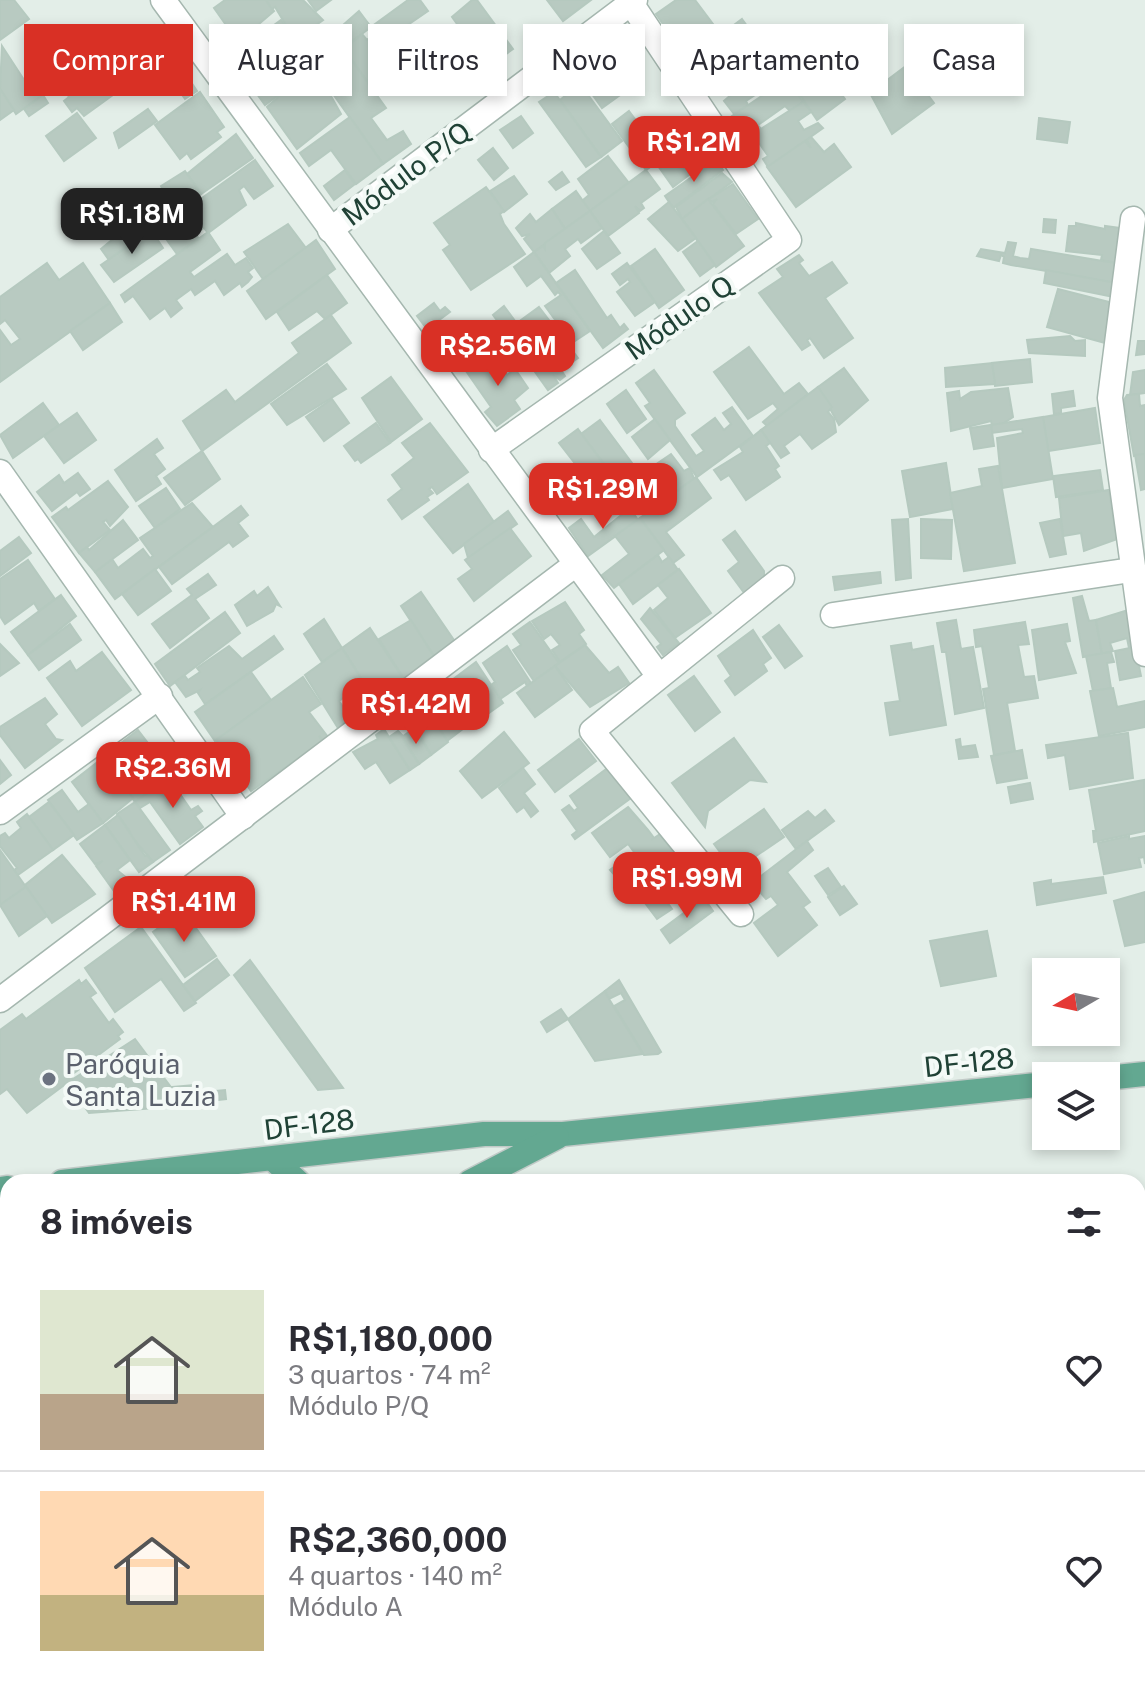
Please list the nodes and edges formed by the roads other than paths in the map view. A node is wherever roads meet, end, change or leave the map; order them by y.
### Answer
1 (163, 0) edge
2 (632, 1) edge
3 (1133, 219) dead end
4 (330, 230) junction
5 (491, 450) junction
6 (0, 472) edge
7 (576, 564) junction
8 (1131, 570) junction
9 (782, 578) dead end
10 (833, 615) dead end
11 (1145, 654) edge
12 (658, 675) junction
13 (160, 696) junction
14 (0, 812) edge
15 (243, 817) junction
16 (741, 914) dead end
17 (0, 1000) edge
18 (1145, 1074) edge
19 (1120, 1077) edge
20 (1032, 1085) edge
21 (563, 1134) junction
22 (273, 1159) junction
23 (135, 1174) edge
24 (289, 1174) edge
25 (486, 1174) edge

1 - 4 street
2 - 4 street, Módulo P/Q
2 - 5 street, Módulo Q
3 - 8 street
4 - 5 street
5 - 7 street
6 - 13 street
7 - 12 street
7 - 15 street
8 - 10 street
8 - 11 street
9 - 12 street
12 - 16 street
13 - 14 street
13 - 15 street
15 - 17 street
18 - 19 main road
20 - 21 main road, DF-128 / DF-128
21 - 22 main road, DF-128 / DF-128
21 - 25 main road, DF-128 / DF-128
22 - 23 main road, DF-128 / DF-128
22 - 24 main road

